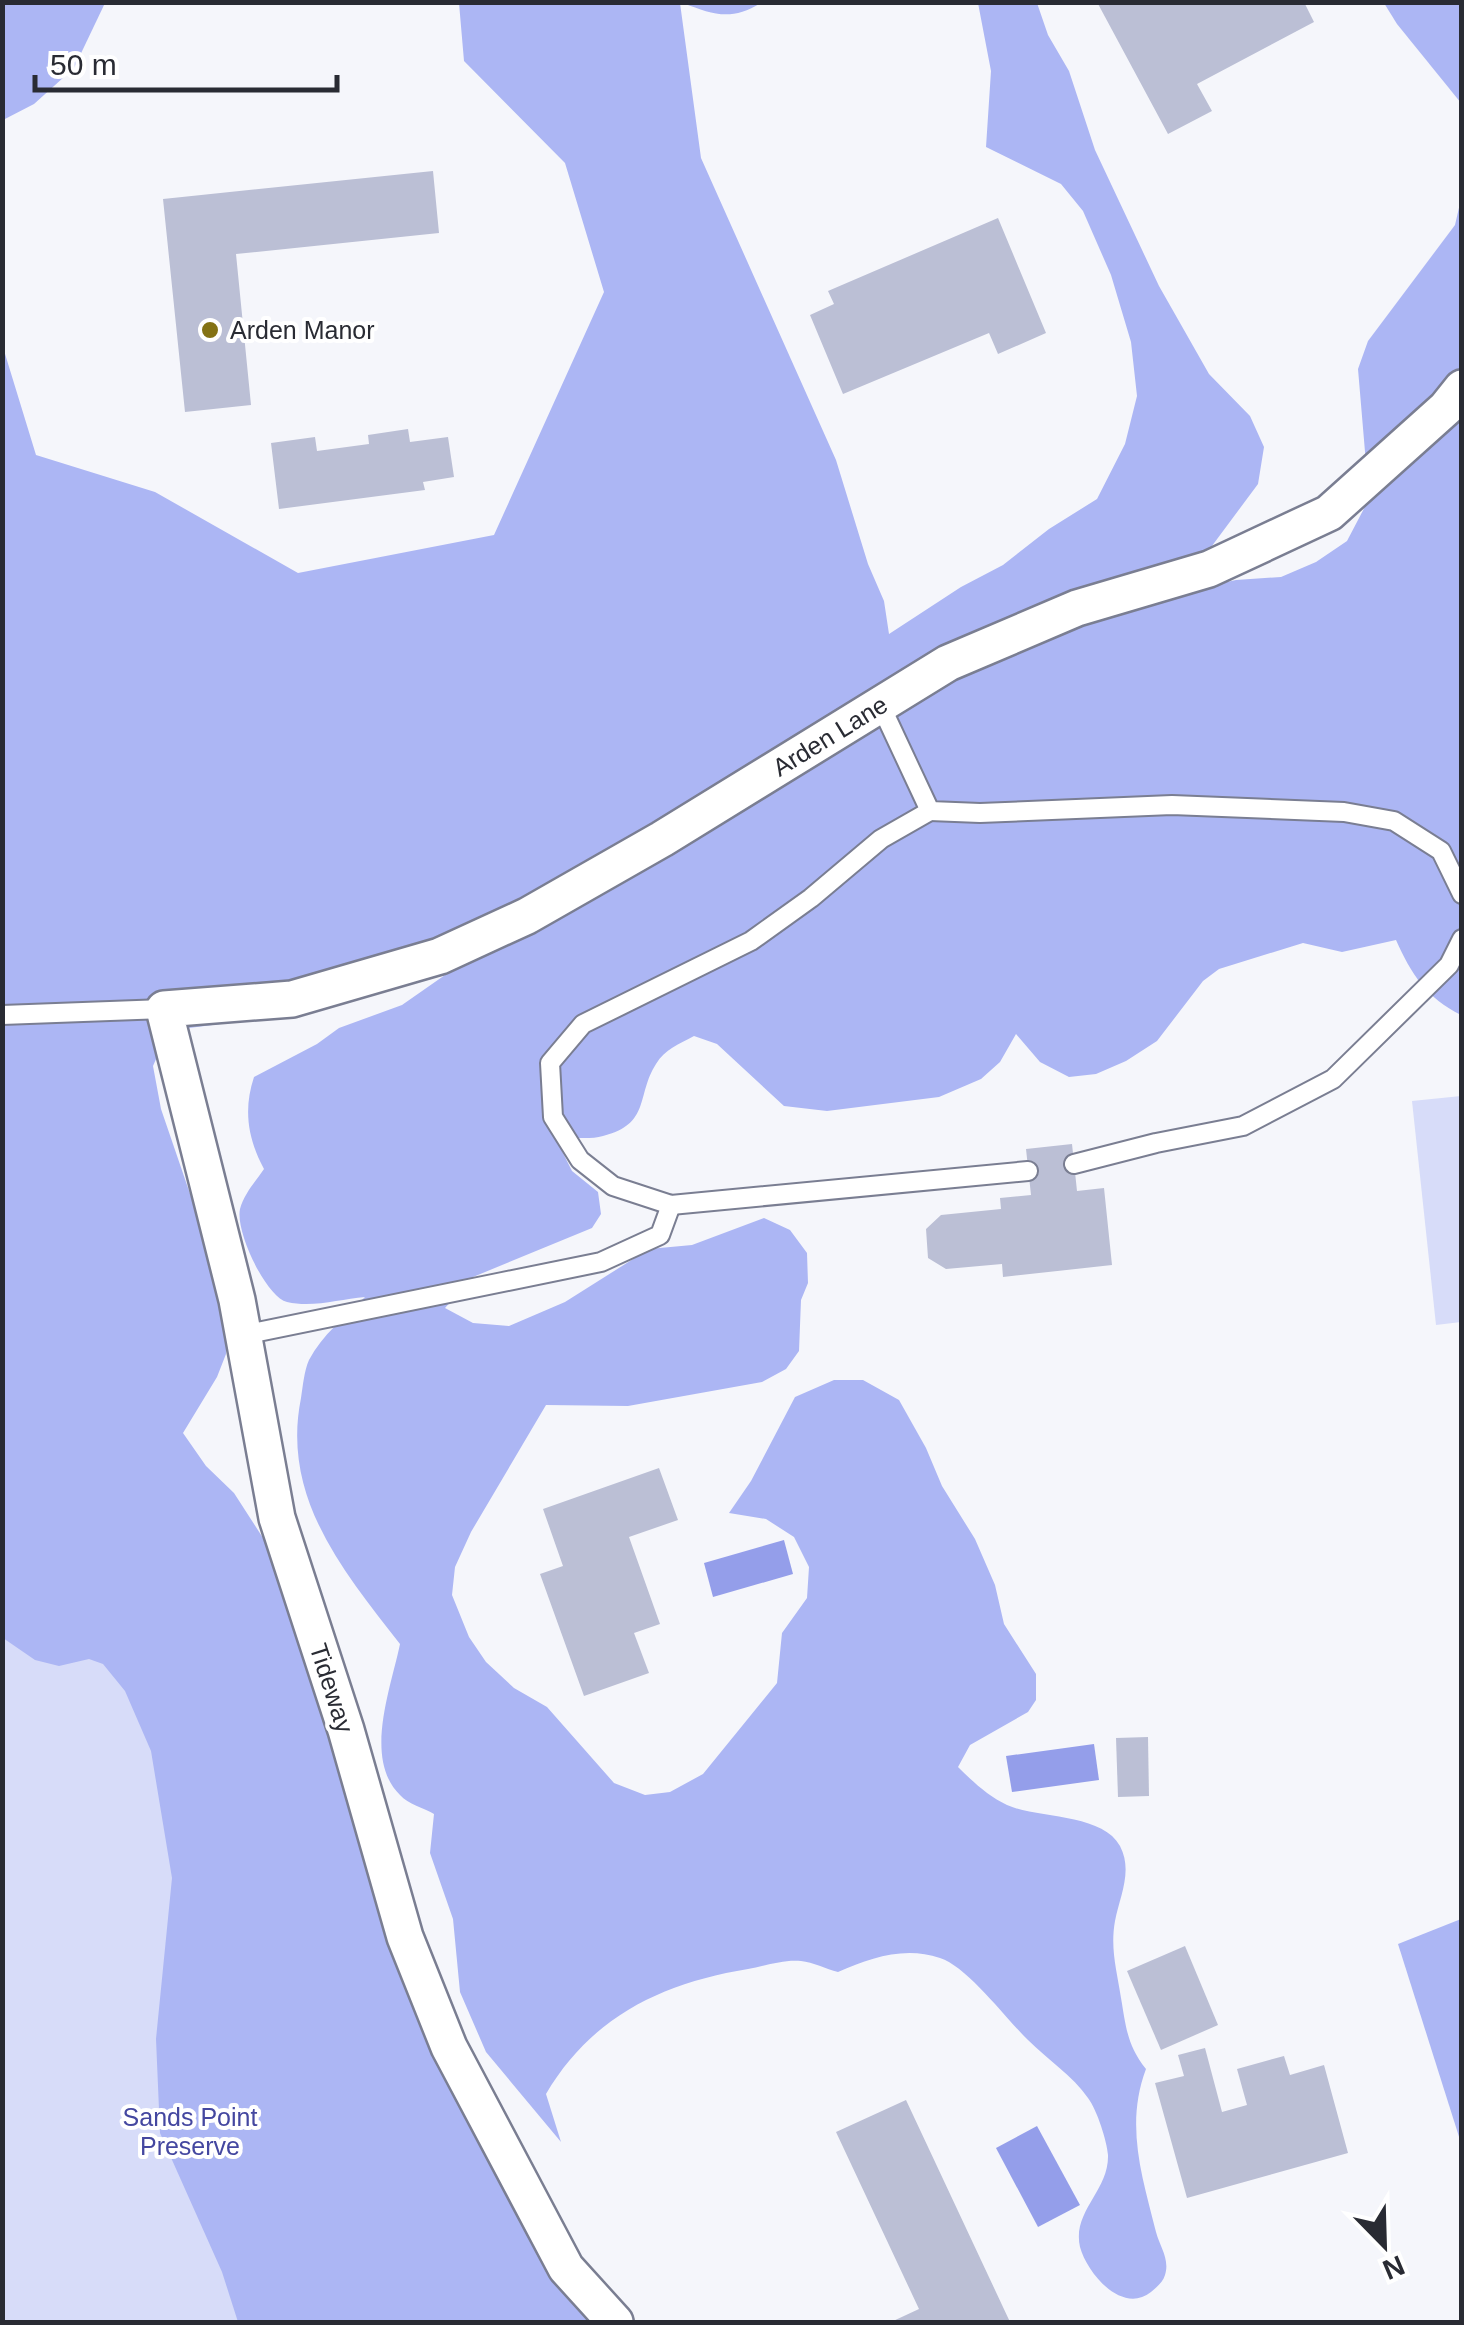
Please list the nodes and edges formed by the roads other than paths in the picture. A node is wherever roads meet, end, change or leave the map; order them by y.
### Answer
1 (1462, 388) edge
2 (880, 704) junction
3 (930, 811) junction
4 (1462, 894) edge
5 (1462, 938) edge
6 (164, 1009) junction
7 (2, 1015) edge
8 (1074, 1164) dead end
9 (1028, 1171) dead end
10 (670, 1205) junction
11 (244, 1335) junction
12 (616, 2322) edge

1 - 2 street, Arden Lane
2 - 3 lane
2 - 6 street, Arden Lane
3 - 4 lane
3 - 10 lane
5 - 8 lane
6 - 7 lane
6 - 11 street, Tideway
9 - 10 lane
10 - 11 lane
11 - 12 street, Tideway

